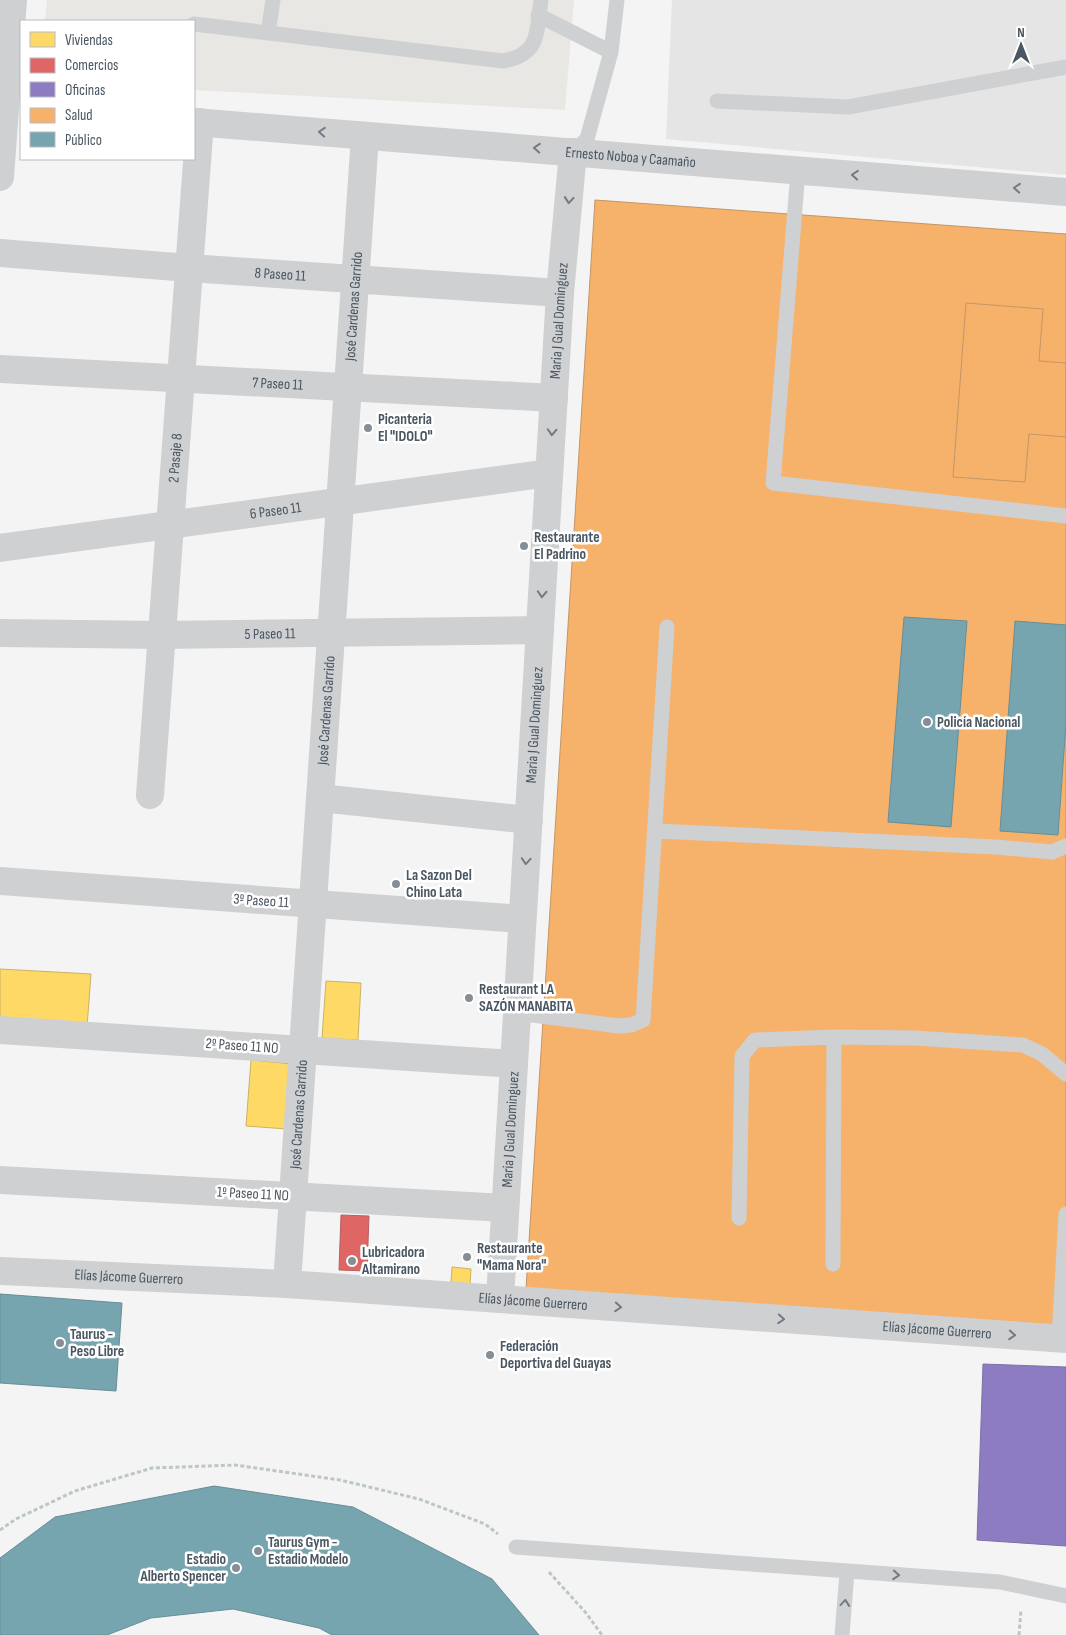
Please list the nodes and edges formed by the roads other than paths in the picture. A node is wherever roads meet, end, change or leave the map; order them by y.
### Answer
1 (13, 0) edge
2 (273, 0) edge
3 (617, 0) edge
4 (540, 7) edge
5 (195, 24) edge
6 (268, 33) junction
7 (611, 52) junction
8 (1066, 67) edge
9 (717, 101) dead end
10 (13, 109) edge
11 (197, 122) edge
12 (365, 136) junction
13 (574, 152) junction
14 (195, 158) edge
15 (195, 160) edge
16 (798, 170) junction
17 (0, 176) edge
18 (1066, 192) edge
19 (0, 253) edge
20 (189, 268) junction
21 (355, 280) junction
22 (560, 293) junction
23 (0, 369) edge
24 (181, 380) junction
25 (348, 389) junction
26 (554, 398) junction
27 (549, 473) junction
28 (340, 500) junction
29 (1066, 516) edge
30 (170, 525) junction
31 (0, 548) edge
32 (667, 627) dead end
33 (540, 630) junction
34 (0, 633) edge
35 (331, 633) junction
36 (162, 636) junction
37 (150, 795) dead end
38 (320, 798) junction
39 (529, 820) junction
40 (656, 831) junction
41 (1066, 846) edge
42 (0, 881) edge
43 (313, 904) junction
44 (522, 919) junction
45 (517, 1013) junction
46 (0, 1030) edge
47 (834, 1037) junction
48 (303, 1050) junction
49 (514, 1064) junction
50 (1066, 1074) edge
51 (0, 1180) edge
52 (293, 1197) junction
53 (505, 1208) junction
54 (1066, 1214) edge
55 (740, 1218) dead end
56 (833, 1264) dead end
57 (0, 1271) edge
58 (287, 1284) junction
59 (500, 1299) junction
60 (1062, 1339) edge
61 (516, 1547) road end
62 (848, 1572) junction
63 (1066, 1596) edge
64 (842, 1635) edge

1 - 10 street
2 - 6 lane
3 - 7 lane
4 - 6 lane
4 - 7 lane
5 - 6 lane
7 - 13 lane
8 - 9 lane
10 - 17 street
12 -> 11 street, Ernesto Noboa y Caamaño
11 - 14 street, 2 Pasaje 8
13 -> 12 street, Ernesto Noboa y Caamaño
12 - 21 street, José Cardenas Garrido
13 - 16 street, Ernesto Noboa y Caamaño
13 -> 22 street, Maria J Gual Dominguez
15 - 20 street, 2 Pasaje 8
18 -> 16 street, Ernesto Noboa y Caamaño
16 - 29 lane
19 - 20 street, 8 Paseo 11
20 - 21 street, 8 Paseo 11
20 - 24 street, 2 Pasaje 8
21 - 22 street, 8 Paseo 11
21 - 25 street, José Cardenas Garrido
22 - 26 street, Maria J Gual Dominguez
23 - 24 street, 7 Paseo 11
24 - 25 street, 7 Paseo 11
24 - 30 street, 2 Pasaje 8
25 - 26 street, 7 Paseo 11
25 - 28 street, José Cardenas Garrido
26 -> 27 street, Maria J Gual Dominguez
27 - 28 street, 6 Paseo 11
27 -> 33 street, Maria J Gual Dominguez
28 - 30 street, 6 Paseo 11
28 - 35 street, José Cardenas Garrido
30 - 31 street, 6 Paseo 11
30 - 36 street, 2 Pasaje 8
32 - 40 lane
33 - 35 street, 5 Paseo 11
33 - 39 street, Maria J Gual Dominguez
34 - 36 street, 5 Paseo 11
35 - 36 street, 5 Paseo 11
35 - 38 street, José Cardenas Garrido
36 - 37 street, 2 Pasaje 8
38 - 39 street
38 - 43 street, José Cardenas Garrido
39 -> 44 street, Maria J Gual Dominguez
40 - 41 lane
40 - 45 lane
42 - 43 street, 3º Paseo 11
43 - 44 street, 3º Paseo 11
43 - 48 street, José Cardenas Garrido
44 - 45 street, Maria J Gual Dominguez
45 - 49 street, Maria J Gual Dominguez
46 - 48 street, 2º Paseo 11 NO
47 - 50 lane
47 - 55 lane
47 - 56 lane
48 - 49 street, 2º Paseo 11 NO
48 - 52 street, José Cardenas Garrido
49 - 53 street, Maria J Gual Dominguez
51 - 52 street, 1º Paseo 11 NO
52 - 53 street, 1º Paseo 11 NO
52 - 58 street, José Cardenas Garrido
53 - 59 street, Maria J Gual Dominguez
54 - 60 lane
57 - 58 street, Elías Jácome Guerrero
58 - 59 street, Elías Jácome Guerrero
59 -> 60 street, Elías Jácome Guerrero
61 - 62 lane
62 -> 63 lane
64 -> 62 lane

